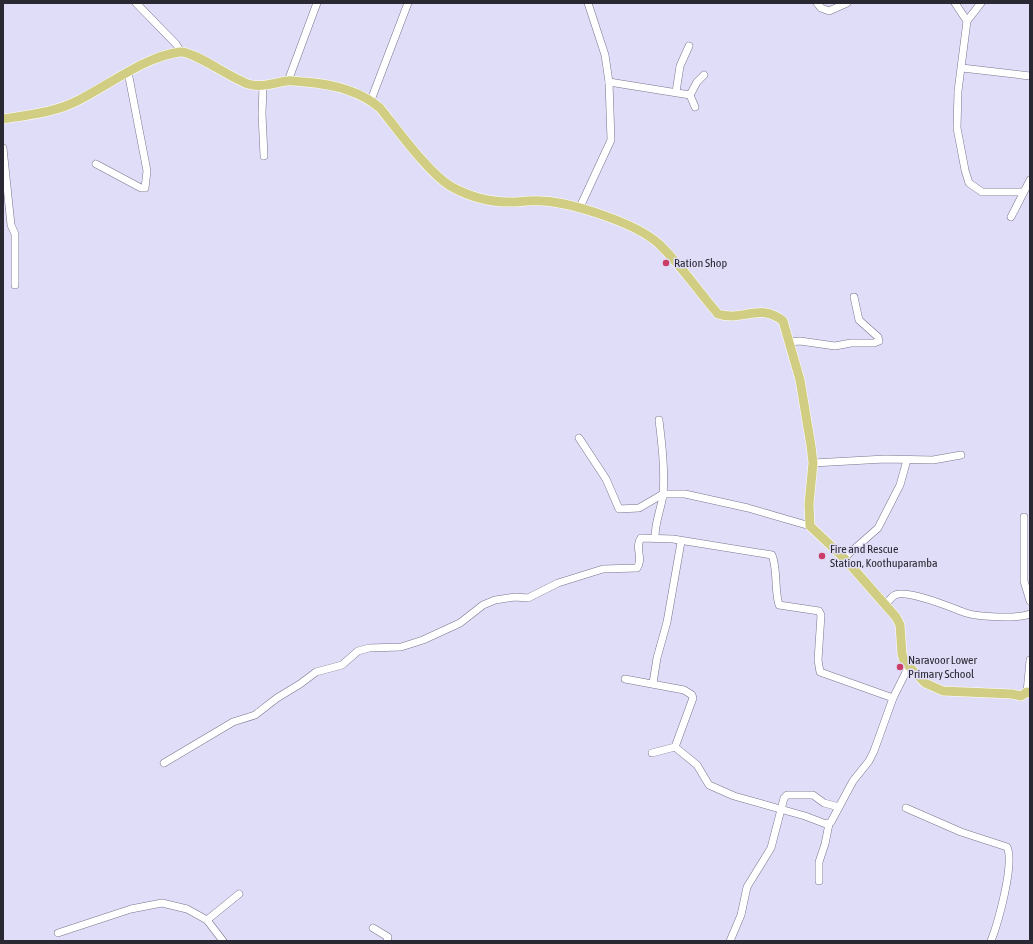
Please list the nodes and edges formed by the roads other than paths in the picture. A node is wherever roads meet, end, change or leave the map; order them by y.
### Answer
1 (136, 3) edge
2 (317, 3) edge
3 (408, 3) edge
4 (588, 3) edge
5 (817, 3) edge
6 (848, 3) edge
7 (955, 3) edge
8 (981, 3) edge
9 (967, 21) junction
10 (689, 46) dead end
11 (181, 52) junction
12 (962, 68) junction
13 (128, 72) junction
14 (704, 75) dead end
15 (1030, 76) edge
16 (288, 81) junction
17 (609, 82) junction
18 (263, 86) junction
19 (676, 92) junction
20 (690, 95) junction
21 (371, 100) junction
22 (695, 108) dead end
23 (3, 119) edge
24 (3, 148) edge
25 (264, 156) dead end
26 (96, 164) dead end
27 (1030, 180) edge
28 (1023, 192) junction
29 (580, 207) junction
30 (1012, 216) dead end
31 (11, 225) junction
32 (3, 230) edge
33 (15, 285) dead end
34 (854, 297) dead end
35 (789, 342) junction
36 (659, 420) dead end
37 (579, 438) dead end
38 (961, 455) dead end
39 (907, 460) junction
40 (813, 463) junction
41 (663, 494) junction
42 (1024, 517) dead end
43 (810, 526) junction
44 (655, 537) junction
45 (681, 542) junction
46 (844, 558) junction
47 (1030, 601) edge
48 (886, 604) junction
49 (1030, 614) edge
50 (1030, 660) edge
51 (909, 666) junction
52 (625, 679) dead end
53 (653, 683) junction
54 (1028, 692) edge
55 (893, 698) junction
56 (675, 748) junction
57 (652, 754) dead end
58 (164, 763) dead end
59 (839, 807) junction
60 (906, 808) dead end
61 (781, 810) junction
62 (829, 824) junction
63 (819, 880) dead end
64 (239, 894) dead end
65 (207, 920) junction
66 (373, 928) dead end
67 (58, 933) dead end
68 (223, 941) edge
69 (387, 941) edge
70 (730, 941) edge
71 (991, 941) edge

1 - 11 street
2 - 16 street
3 - 21 street
4 - 17 street
5 - 6 street
7 - 9 street
8 - 9 street
9 - 12 street
10 - 19 street
11 - 13 main road
11 - 18 main road
12 - 15 street
12 - 28 street
13 - 23 main road
13 - 26 street
14 - 20 street
16 - 18 main road
16 - 21 main road
17 - 19 street
17 - 29 street
18 - 25 street
19 - 20 street
20 - 22 street
21 - 29 main road
24 - 31 street
27 - 28 street
28 - 30 street
29 - 35 main road
31 - 32 street
31 - 33 street
34 - 35 street
35 - 40 main road
36 - 41 street
37 - 41 street
38 - 39 street
39 - 40 street
39 - 46 street
40 - 43 main road
41 - 43 street
41 - 44 street
42 - 47 street
43 - 46 main road
44 - 45 street
44 - 58 street
45 - 53 street
45 - 55 street
46 - 48 main road
48 - 49 street
48 - 51 main road
50 - 54 street
51 - 54 main road
51 - 55 street
52 - 53 street
53 - 56 street
55 - 59 street
56 - 57 street
56 - 61 street
59 - 61 street
59 - 62 street
60 - 71 street
61 - 62 street
61 - 70 street
62 - 63 street
64 - 65 street
65 - 67 street
65 - 68 street
66 - 69 street

